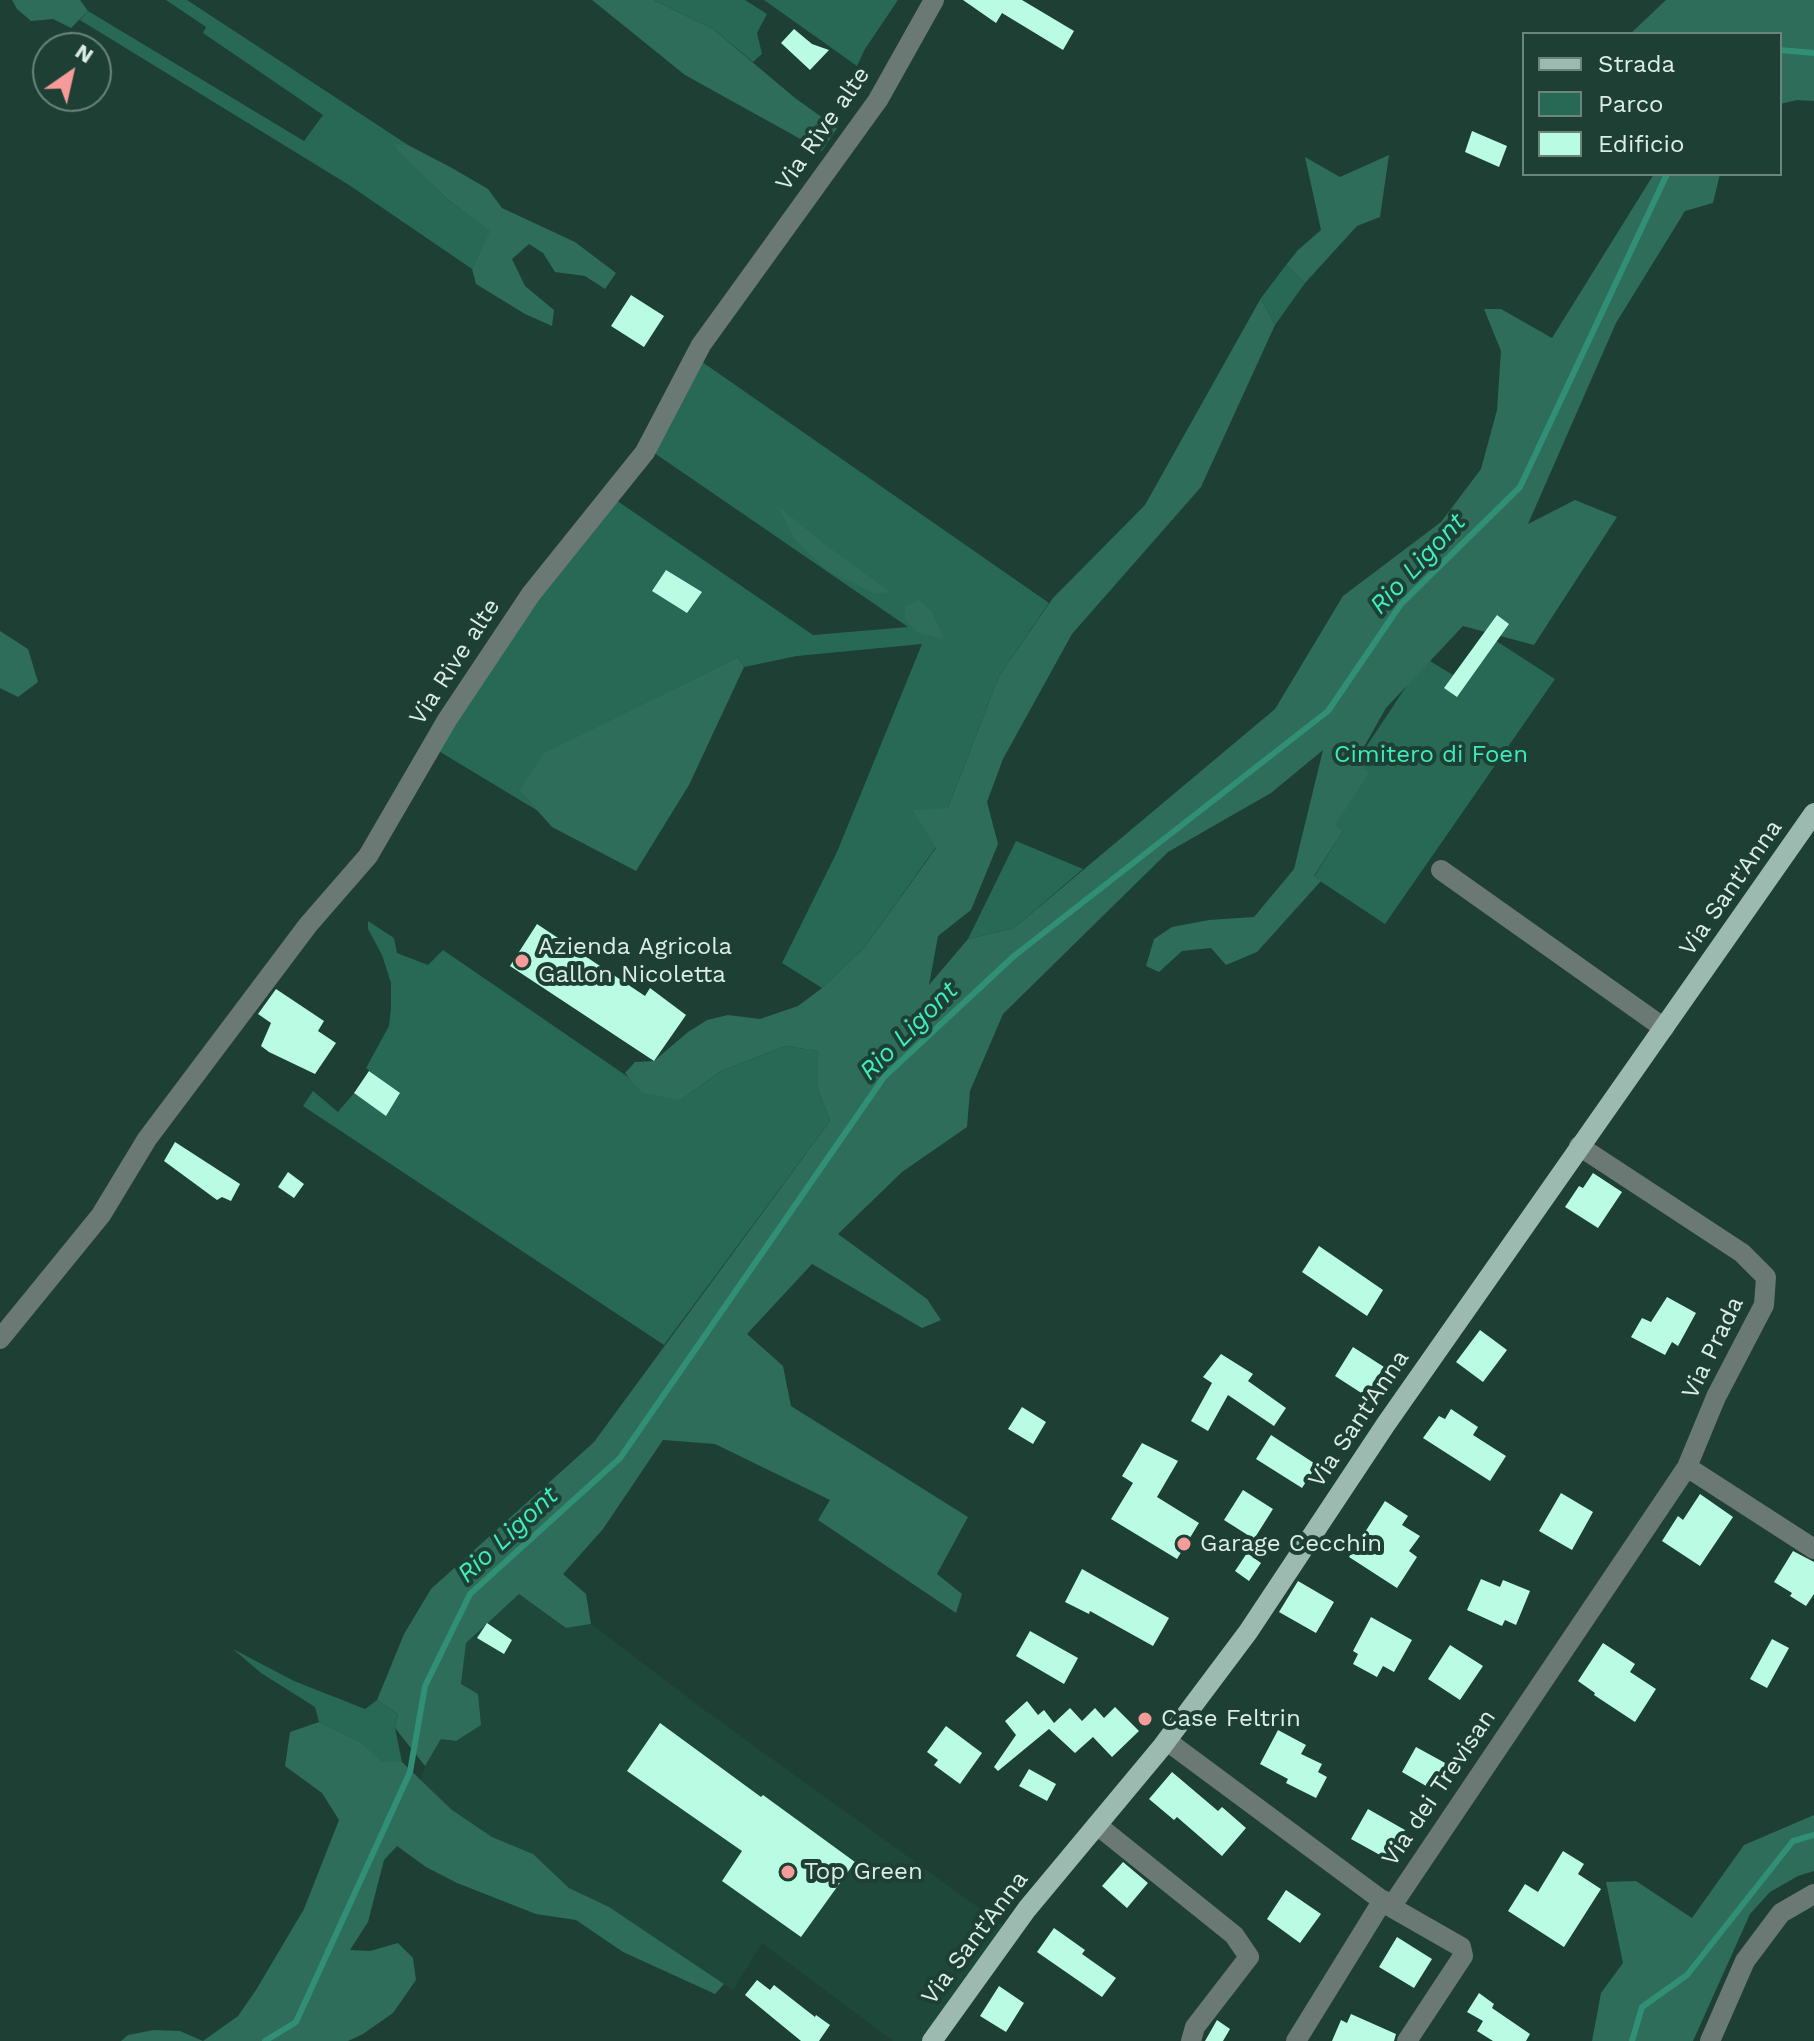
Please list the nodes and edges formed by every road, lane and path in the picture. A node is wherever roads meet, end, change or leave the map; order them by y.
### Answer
1 (934, 0) edge
2 (1814, 813) edge
3 (1441, 870) dead end
4 (1664, 1028) junction
5 (1579, 1146) junction
6 (0, 1339) edge
7 (1687, 1467) junction
8 (1814, 1549) edge
9 (1167, 1741) junction
10 (1097, 1825) junction
11 (1814, 1894) edge
12 (1387, 1904) junction
13 (932, 2041) edge
14 (1191, 2041) edge
15 (1296, 2041) edge
16 (1407, 2041) edge
17 (1710, 2041) edge

1 - 6 street, Via Rive alte
2 - 4 main road, Via Sant'Anna
3 - 4 street
4 - 5 main road, Via Sant'Anna
5 - 7 street, Via Prada
5 - 9 main road, Via Sant'Anna
7 - 8 street
7 - 12 street, Via dei Trevisan
9 - 10 main road, Via Sant'Anna
9 - 12 street, Via dei Trevisan
10 - 13 main road, Via Sant'Anna
10 - 14 street
11 - 17 street
12 - 15 street
12 - 16 street

